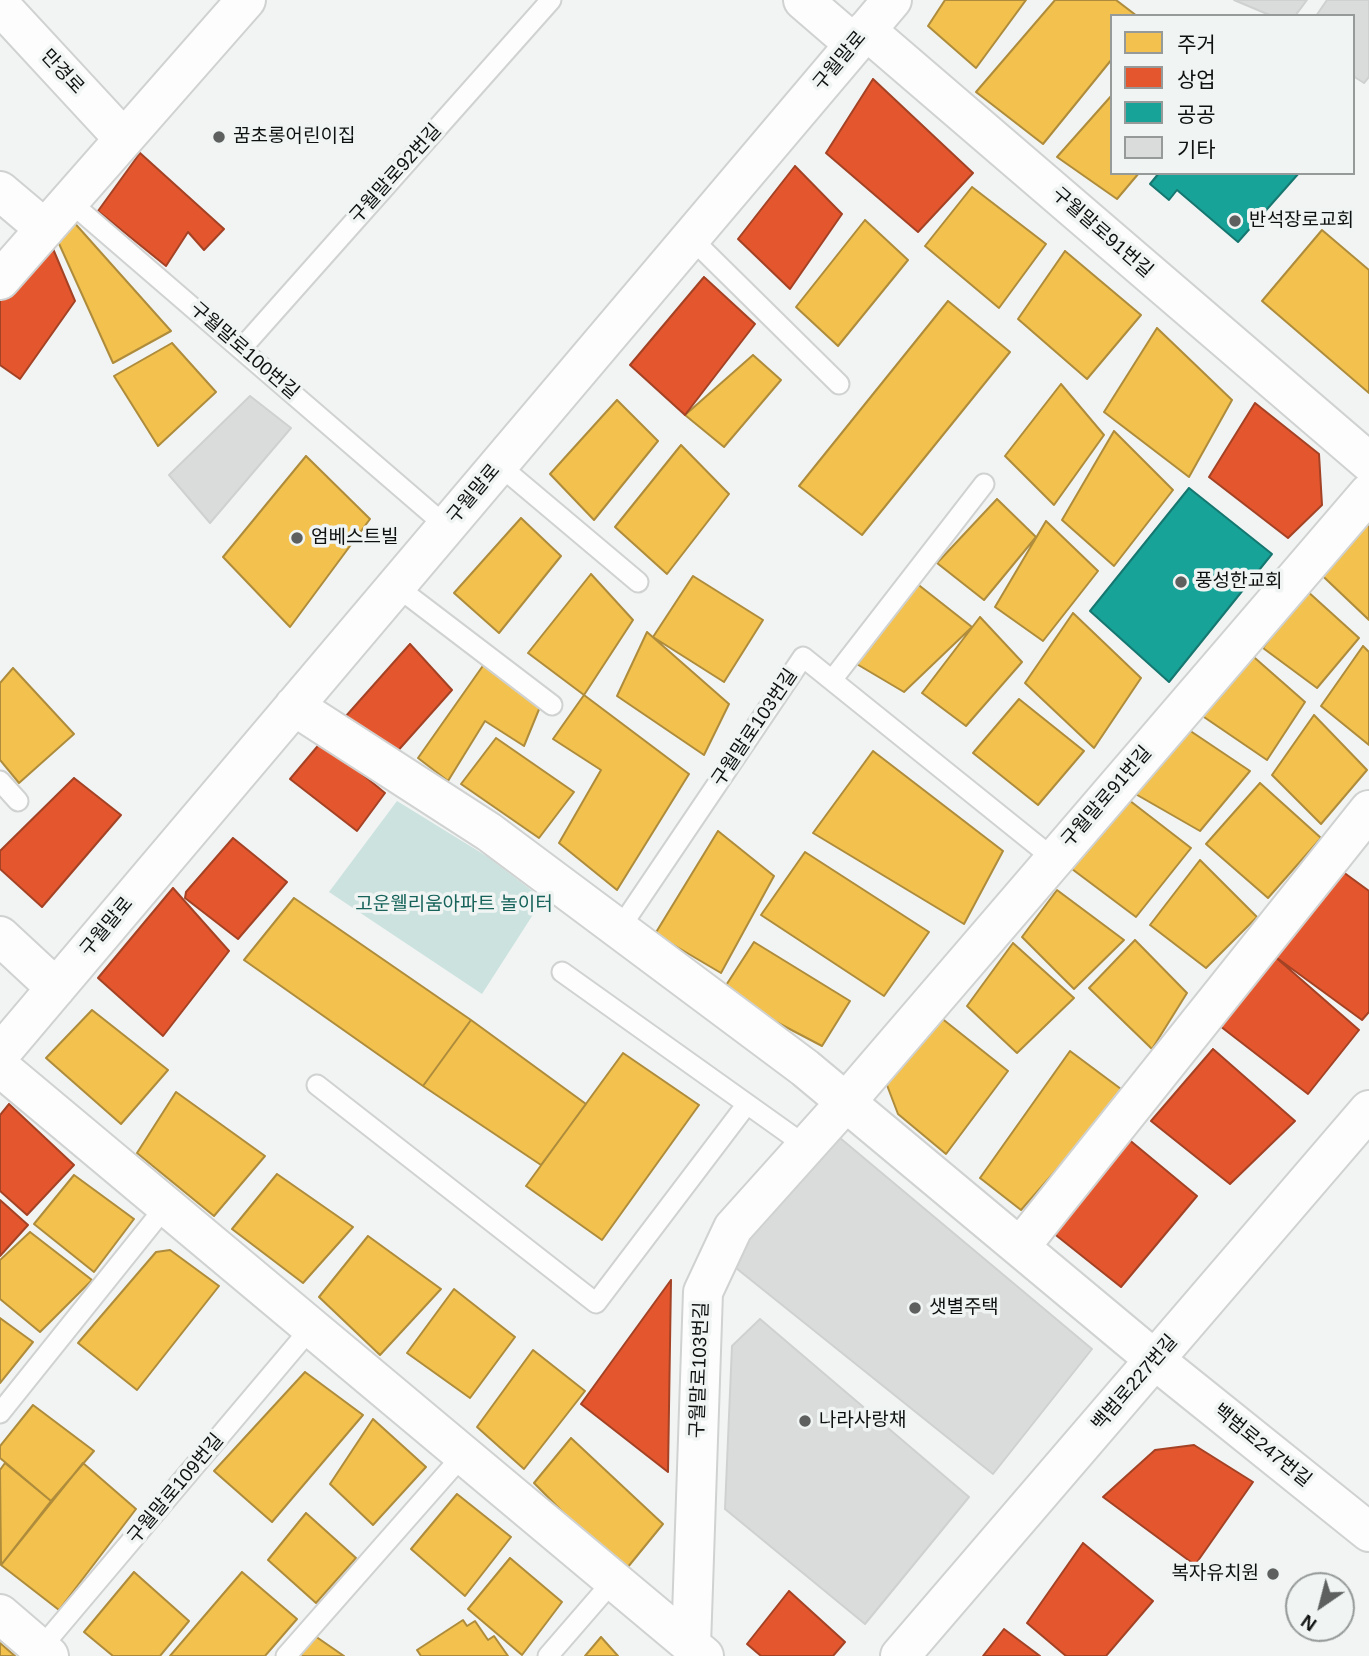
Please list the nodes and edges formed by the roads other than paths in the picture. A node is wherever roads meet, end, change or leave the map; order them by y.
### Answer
1 (246, 0) edge
2 (551, 0) edge
3 (803, 0) edge
4 (892, 0) edge
5 (0, 5) edge
6 (860, 37) junction
7 (124, 139) junction
8 (0, 191) edge
9 (69, 201) junction
10 (45, 229) junction
11 (691, 238) junction
12 (0, 280) edge
13 (241, 349) junction
14 (839, 384) dead end
15 (1369, 462) edge
16 (499, 465) junction
17 (984, 484) dead end
18 (1369, 493) edge
19 (446, 526) junction
20 (638, 582) dead end
21 (396, 586) junction
22 (832, 680) junction
23 (552, 705) dead end
24 (295, 706) junction
25 (0, 781) edge
26 (18, 801) dead end
27 (1369, 810) edge
28 (1054, 859) junction
29 (618, 931) junction
30 (0, 936) edge
31 (562, 972) dead end
32 (56, 988) junction
33 (0, 1054) edge
34 (0, 1068) edge
35 (317, 1085) dead end
36 (846, 1101) junction
37 (747, 1104) junction
38 (1369, 1110) edge
39 (806, 1146) junction
40 (166, 1206) junction
41 (1020, 1247) junction
42 (312, 1328) junction
43 (1155, 1360) junction
44 (0, 1413) edge
45 (463, 1455) junction
46 (1369, 1532) edge
47 (613, 1581) junction
48 (0, 1614) edge
49 (697, 1651) edge
50 (44, 1652) edge
51 (286, 1656) edge
52 (548, 1656) edge
53 (900, 1656) edge

1 - 7 street
2 - 13 lane, 구월말로92번길
3 - 6 street
4 - 6 street, 구월말로
5 - 7 street, 만경로
6 - 11 street, 구월말로
6 - 15 street, 구월말로91번길
7 - 9 street
8 - 10 street
9 - 10 street
9 - 13 lane, 구월말로100번길
10 - 12 street
11 - 14 lane
11 - 16 street, 구월말로
13 - 19 lane, 구월말로100번길
16 - 19 street, 구월말로
16 - 20 lane
17 - 22 lane
18 - 28 street, 구월말로91번길
19 - 21 street, 구월말로
21 - 23 lane
21 - 24 street, 구월말로
22 - 28 lane
22 - 29 lane, 구월말로103번길
24 - 29 street
24 - 32 street, 구월말로
25 - 26 lane
27 - 41 street
28 - 36 street, 구월말로91번길
29 - 36 street
30 - 32 street
31 - 37 lane
32 - 33 street, 구월말로
34 - 40 street
35 - 37 lane
36 - 39 street, 구월말로103번길
36 - 41 street
37 - 39 lane
38 - 43 street, 백범로227번길
39 - 49 street, 구월말로103번길
40 - 42 street
40 - 44 lane
41 - 43 street
42 - 45 street
42 - 50 lane, 구월말로109번길
43 - 46 street, 백범로247번길
43 - 53 street, 백범로227번길
45 - 47 street
45 - 51 lane
47 - 49 street
47 - 52 lane
48 - 50 street

